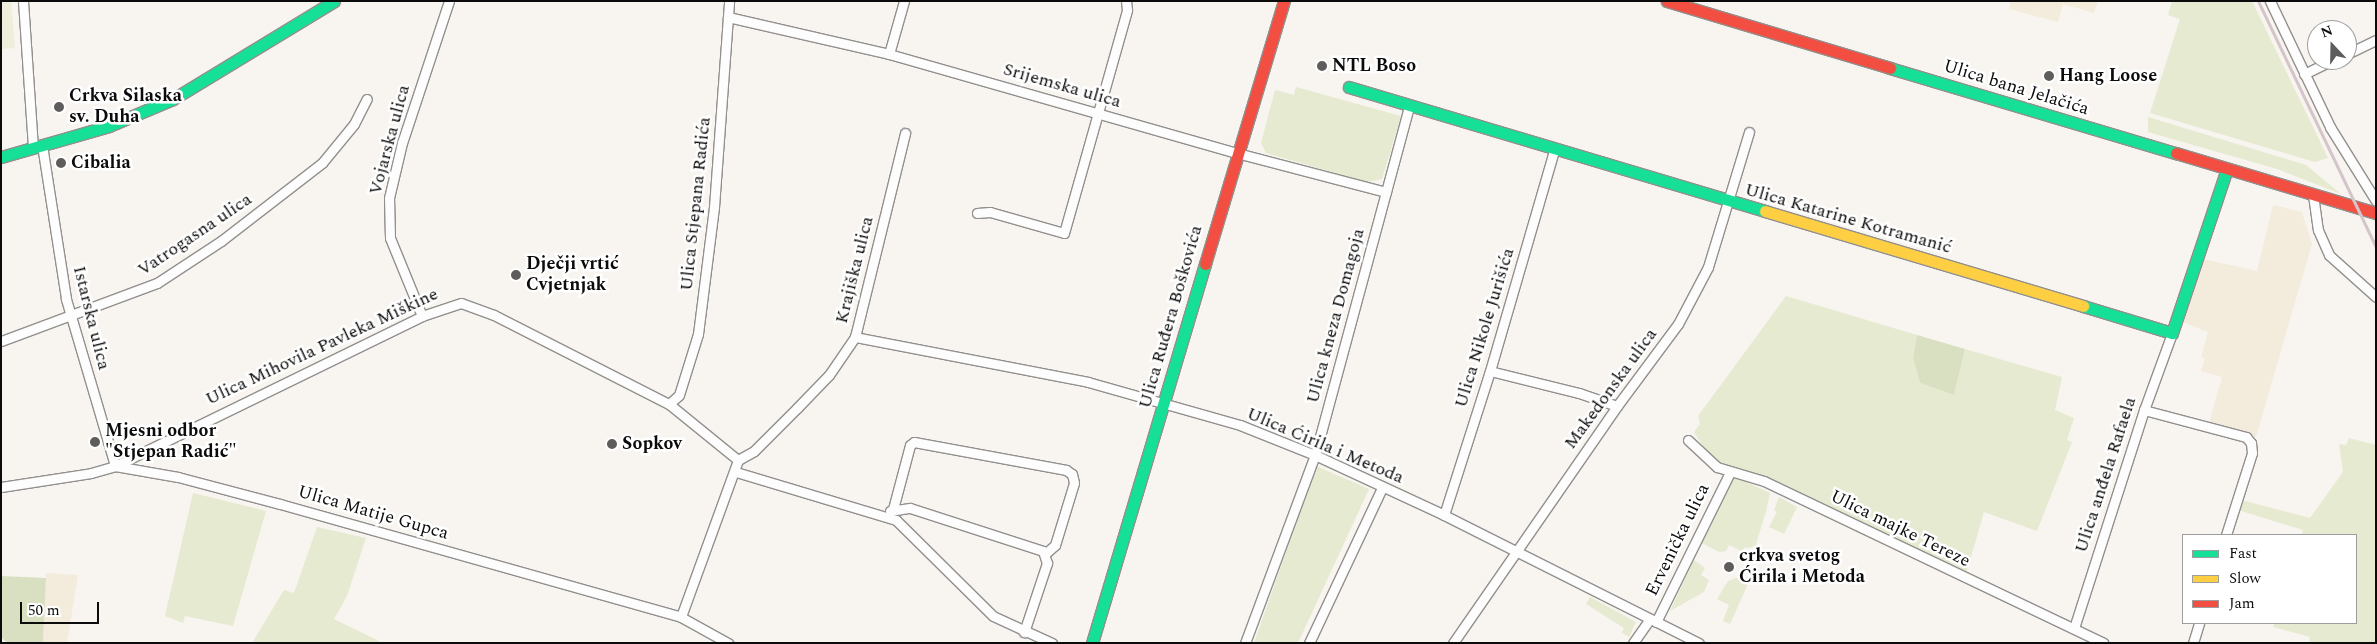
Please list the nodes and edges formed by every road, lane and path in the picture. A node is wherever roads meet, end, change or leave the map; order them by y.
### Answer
1 (23, 1) edge
2 (334, 1) edge
3 (449, 1) edge
4 (729, 1) edge
5 (904, 1) edge
6 (1126, 1) edge
7 (1284, 1) edge
8 (1667, 1) edge
9 (2270, 1) edge
10 (728, 17) junction
11 (2376, 40) edge
12 (2357, 49) edge
13 (889, 54) junction
14 (2312, 70) edge
15 (2304, 74) junction
16 (1349, 87) dead end
17 (367, 99) dead end
18 (1409, 107) junction
19 (1099, 113) junction
20 (1749, 132) dead end
21 (905, 133) dead end
22 (37, 146) junction
23 (1554, 150) junction
24 (1237, 153) junction
25 (1, 156) edge
26 (2227, 169) junction
27 (1386, 192) junction
28 (2313, 194) junction
29 (2376, 201) edge
30 (1729, 203) junction
31 (977, 213) dead end
32 (2376, 213) edge
33 (2376, 297) edge
34 (70, 316) junction
35 (422, 316) junction
36 (2172, 332) junction
37 (855, 337) junction
38 (1, 341) edge
39 (1490, 371) junction
40 (1165, 403) junction
41 (670, 404) junction
42 (1617, 406) junction
43 (2144, 410) junction
44 (1688, 440) dead end
45 (1315, 455) junction
46 (738, 460) junction
47 (115, 466) junction
48 (736, 472) junction
49 (1730, 472) junction
50 (1, 487) edge
51 (1382, 488) junction
52 (894, 509) junction
53 (883, 514) junction
54 (1444, 515) junction
55 (2226, 534) edge
56 (1516, 550) junction
57 (1044, 554) junction
58 (682, 617) junction
59 (1653, 620) junction
60 (2199, 624) edge
61 (2074, 628) junction
62 (1024, 632) junction
63 (728, 643) edge
64 (1052, 643) edge
65 (1092, 643) edge
66 (1245, 643) edge
67 (1309, 643) edge
68 (1453, 643) edge
69 (1633, 643) edge
70 (1699, 643) edge
71 (2104, 643) edge
72 (2193, 643) edge

1 - 22 street, Istarska ulica
2 - 22 main road
3 - 35 street, Vojarska ulica
4 - 10 street, Ulica Stjepana Radića
5 - 13 street
6 - 19 street
7 - 24 main road, Ulica Ruđera Boškovića
8 - 26 main road, Ulica bana Jelačića
9 - 15 street
10 - 13 street, Srijemska ulica
10 - 41 street, Ulica Stjepana Radića
11 - 12 street
13 - 19 street, Srijemska ulica
14 - 15 street
15 - 29 street
16 - 18 main road, Ulica Katarine Kotramanić
17 - 34 street, Vatrogasna ulica
18 - 23 main road, Ulica Katarine Kotramanić
18 - 27 street, Ulica kneza Domagoja
19 - 24 street, Srijemska ulica
19 - 31 street
20 - 30 street, Makedonska ulica
21 - 37 street, Krajiška ulica
22 - 25 main road
22 - 34 street, Istarska ulica
23 - 30 main road, Ulica Katarine Kotramanić
23 - 39 street, Ulica Nikole Jurišića
24 - 27 street, Srijemska ulica
24 - 40 main road, Ulica Ruđera Boškovića
26 - 28 main road, Ulica bana Jelačića
26 - 36 main road
27 - 45 street, Ulica kneza Domagoja
28 - 32 main road, Ulica bana Jelačića
28 - 33 street
30 - 36 main road, Ulica Katarine Kotramanić
30 - 42 street, Makedonska ulica
34 - 38 street, Vatrogasna ulica
34 - 47 street, Istarska ulica
35 - 41 street, Ulica Mihovila Pavleka Miškine
35 - 47 street, Ulica Mihovila Pavleka Miškine
36 - 43 street, Ulica anđela Rafaela
37 - 40 street, Ulica Ćirila i Metoda
37 - 46 street, Krajiška ulica
39 - 42 street
39 - 54 street, Ulica Nikole Jurišića
40 - 45 street, Ulica Ćirila i Metoda
40 - 65 main road, Ulica Ruđera Boškovića
41 - 46 street, Ulica Mihovila Pavleka Miškine
42 - 56 street, Makedonska ulica
43 - 55 street
43 - 61 street, Ulica anđela Rafaela
44 - 49 street, Ulica majke Tereze
45 - 51 street, Ulica Ćirila i Metoda
45 - 66 street, Ulica kneza Domagoja
46 - 48 street
47 - 50 street, Ulica Matije Gupca
47 - 58 street, Ulica Matije Gupca
48 - 53 street
48 - 58 street
49 - 59 street, Ervenička ulica
49 - 61 street, Ulica majke Tereze
51 - 54 street, Ulica Ćirila i Metoda
51 - 67 street
52 - 53 street
52 - 57 street
52 - 57 street
53 - 62 street
54 - 56 street, Ulica Ćirila i Metoda
56 - 59 street, Ulica Ćirila i Metoda
56 - 68 street, Makedonska ulica
57 - 62 street
58 - 63 street, Ulica Matije Gupca
59 - 69 street, Ervenička ulica
59 - 70 street, Ulica Ćirila i Metoda
60 - 72 street
61 - 71 street, Ulica majke Tereze
62 - 64 street

